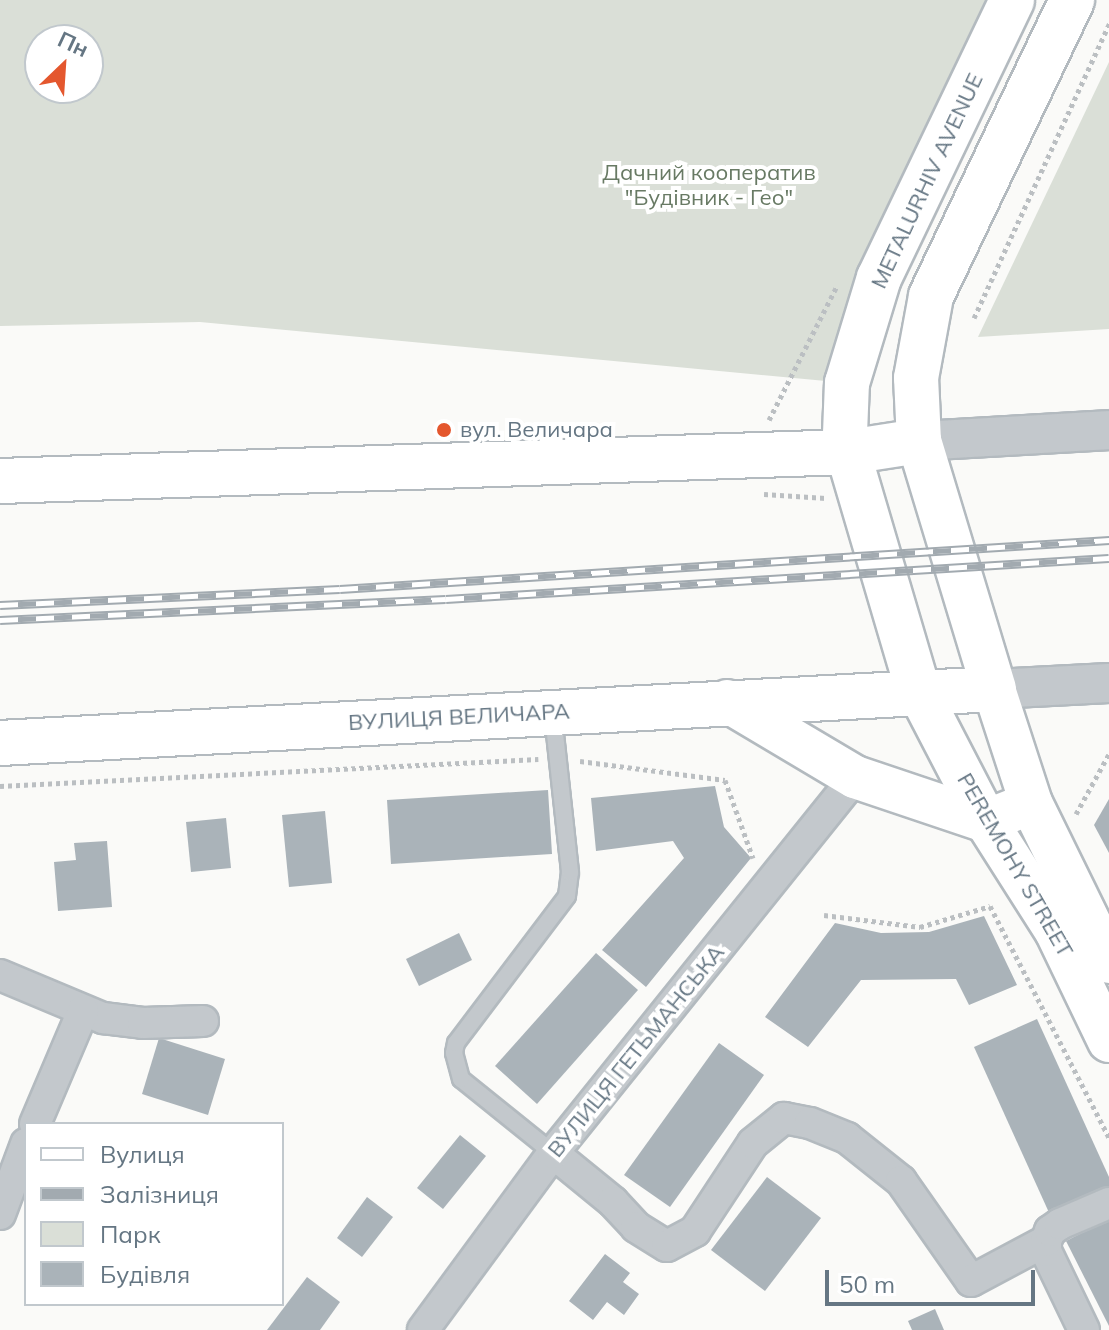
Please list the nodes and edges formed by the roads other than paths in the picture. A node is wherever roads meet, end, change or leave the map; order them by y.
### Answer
1 (1012, 0) edge
2 (1072, 0) edge
3 (1109, 430) edge
4 (919, 441) junction
5 (848, 452) junction
6 (0, 481) edge
7 (1109, 683) edge
8 (994, 689) junction
9 (918, 690) junction
10 (727, 701) junction
11 (553, 711) junction
12 (0, 743) edge
13 (855, 777) junction
14 (1031, 803) junction
15 (986, 821) junction
16 (1109, 962) edge
17 (0, 975) edge
18 (83, 1011) junction
19 (203, 1021) dead end
20 (1109, 1041) edge
21 (36, 1122) edge
22 (24, 1149) edge
23 (553, 1153) junction
24 (1109, 1203) edge
25 (0, 1214) edge
26 (1046, 1241) junction
27 (423, 1330) edge
28 (1084, 1330) edge

1 - 5 main road, METALURHIV AVENUE
2 - 4 main road
3 - 4 street
4 - 5 main road
4 - 8 main road
5 - 6 main road
5 - 9 main road, METALURHIV AVENUE
7 - 8 street
8 - 9 main road, ВУЛИЦЯ ВЕЛИЧАРА
8 - 14 main road, PEREMOHY STREET
9 - 10 main road, ВУЛИЦЯ ВЕЛИЧАРА
9 - 15 main road, PEREMOHY STREET
10 - 11 main road, ВУЛИЦЯ ВЕЛИЧАРА
10 - 13 main road
11 - 12 main road, ВУЛИЦЯ ВЕЛИЧАРА
11 - 23 lane
13 - 15 main road
13 - 23 street, ВУЛИЦЯ ГЕТЬМАНСЬКА
14 - 15 main road
14 - 16 main road, PEREMOHY STREET
15 - 20 main road, PEREMOHY STREET
17 - 18 street
18 - 19 street
18 - 21 street
22 - 25 street
23 - 26 street
23 - 27 street, ВУЛИЦЯ ГЕТЬМАНСЬКА
24 - 26 street
26 - 28 street

